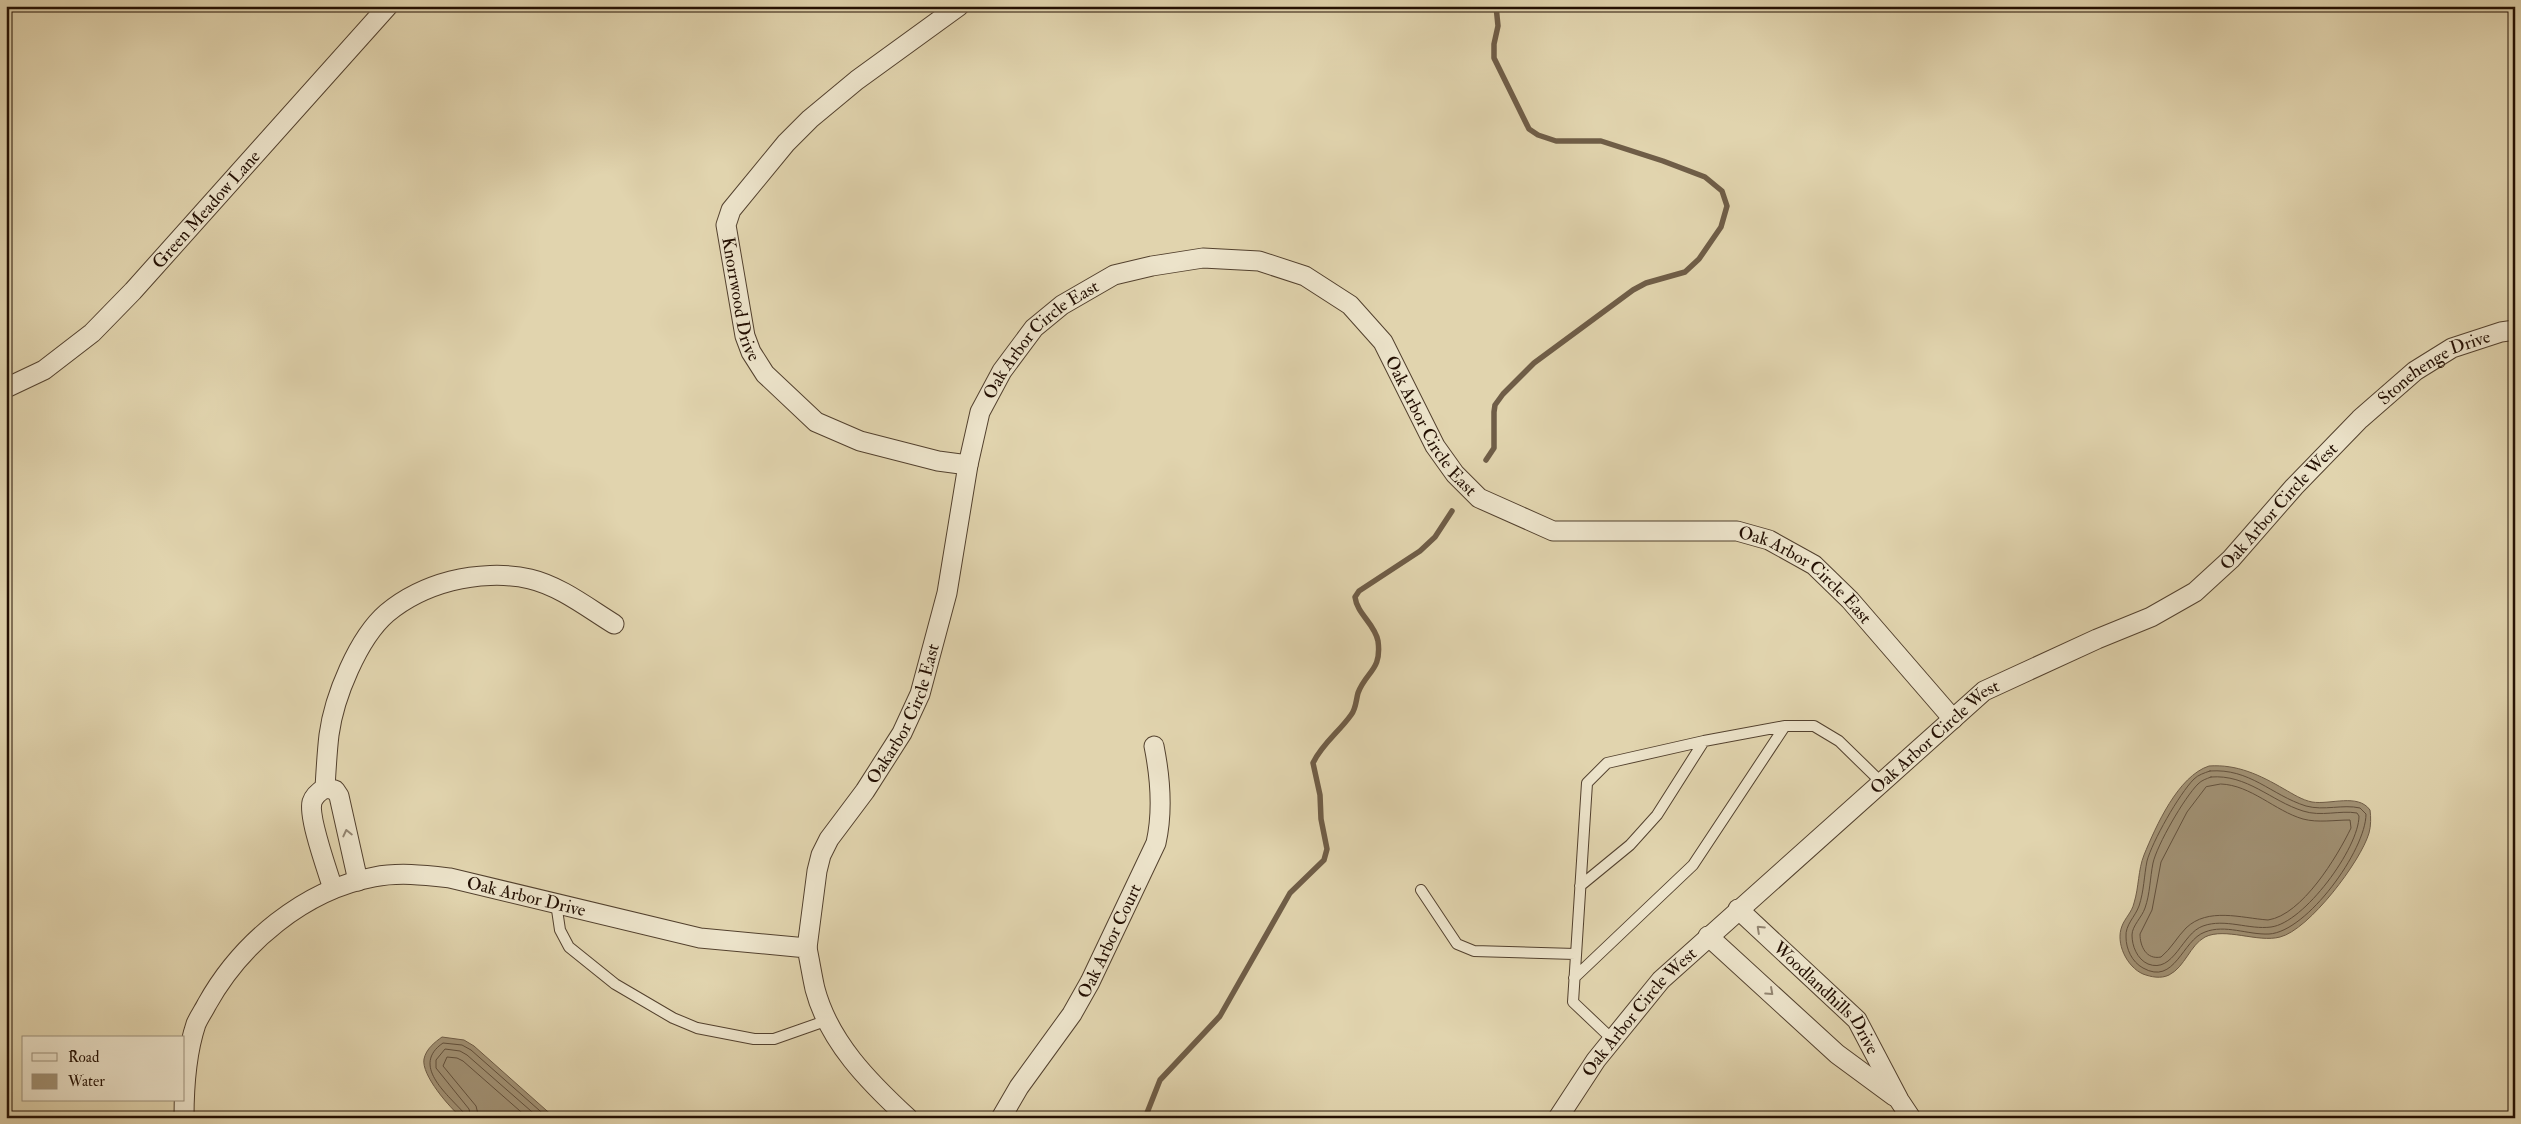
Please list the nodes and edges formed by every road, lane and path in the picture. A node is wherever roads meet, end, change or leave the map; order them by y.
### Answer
1 (388, 6) edge
2 (959, 6) edge
3 (2515, 330) edge
4 (6, 388) edge
5 (2360, 419) joint
6 (968, 465) junction
7 (614, 624) dead end
8 (1953, 719) junction
9 (1785, 726) junction
10 (1704, 741) junction
11 (1154, 746) dead end
12 (1881, 782) junction
13 (325, 788) junction
14 (358, 881) junction
15 (1580, 886) junction
16 (334, 889) junction
17 (1421, 890) dead end
18 (556, 903) junction
19 (1738, 909) junction
20 (1708, 936) junction
21 (807, 948) junction
22 (1575, 954) junction
23 (1574, 978) junction
24 (828, 1020) junction
25 (1612, 1039) junction
26 (185, 1077) edge
27 (1899, 1100) junction
28 (184, 1102) edge
29 (184, 1118) edge
30 (908, 1118) edge
31 (1001, 1118) edge
32 (1558, 1118) edge
33 (1912, 1118) edge

1 - 4 street, Green Meadow Lane
2 - 6 street, Knorrwood Drive
3 - 5 street, Stonehenge Drive
5 - 8 street, Oak Arbor Circle West
6 - 8 street, Oak Arbor Circle East
6 - 21 street, Oakarbor Circle East
7 - 13 street
8 - 12 street, Oak Arbor Circle West
9 - 10 lane
9 - 12 lane
9 - 23 lane
10 - 15 lane
10 - 15 lane
11 - 31 street, Oak Arbor Court
12 - 19 street, Oak Arbor Circle West
14 -> 13 street
13 - 16 street
14 - 16 street, Oak Arbor Drive
14 - 18 street, Oak Arbor Drive
15 - 22 lane
16 - 26 street, Oak Arbor Drive
17 - 22 lane
18 - 21 street, Oak Arbor Drive
18 - 24 lane
19 - 20 street, Oak Arbor Circle West
27 -> 19 street, Woodlandhills Drive
20 - 25 street, Oak Arbor Circle West
20 -> 27 street, Woodlandhills Drive
21 - 24 street
22 - 23 lane
23 - 25 lane
24 - 30 street
25 - 32 street, Oak Arbor Circle West
27 - 33 street, Woodlandhills Drive
28 - 29 street, Oak Arbor Drive

